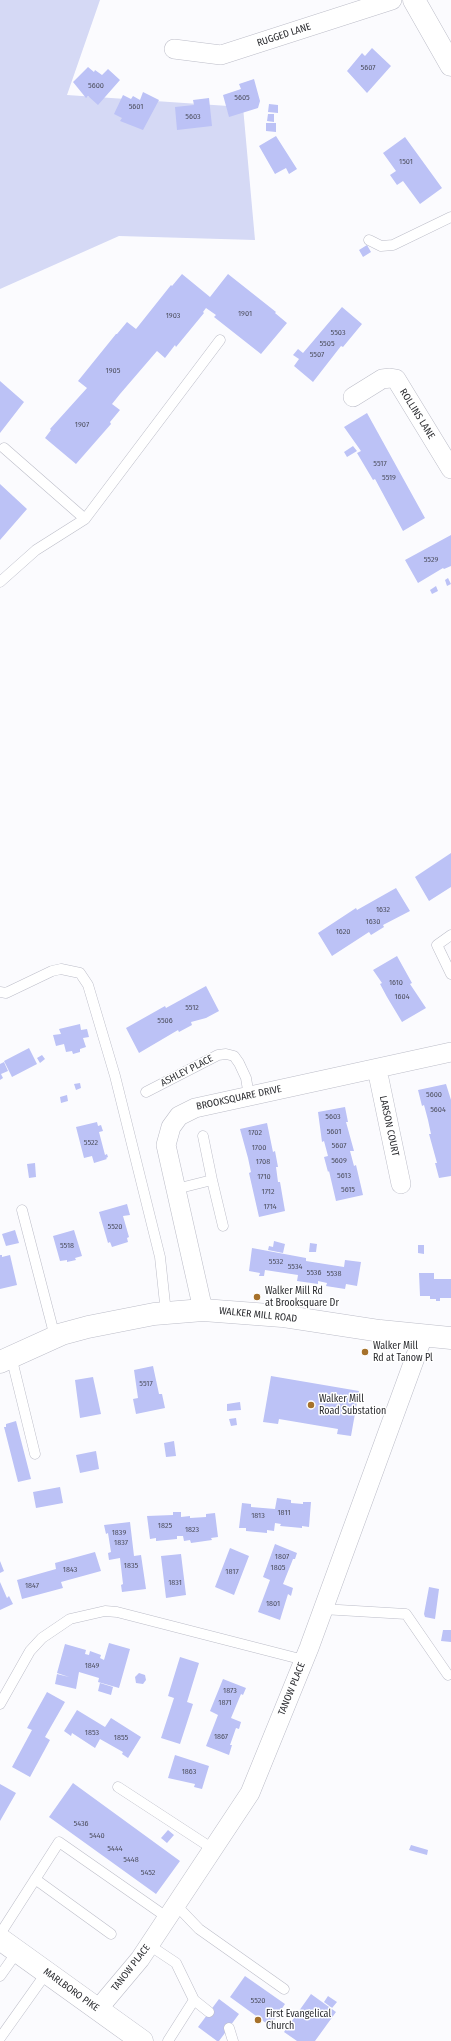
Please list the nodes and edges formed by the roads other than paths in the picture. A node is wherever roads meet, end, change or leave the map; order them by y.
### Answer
1 (392, 0) edge
2 (414, 0) edge
3 (174, 49) dead end
4 (451, 65) edge
5 (451, 217) edge
6 (369, 240) dead end
7 (220, 340) dead end
8 (353, 397) dead end
9 (4, 448) dead end
10 (451, 469) edge
11 (85, 519) junction
12 (0, 582) edge
13 (451, 936) edge
14 (451, 974) edge
15 (0, 992) edge
16 (451, 1052) edge
17 (377, 1068) junction
18 (146, 1092) dead end
19 (249, 1096) junction
20 (203, 1136) dead end
21 (212, 1180) junction
22 (401, 1184) dead end
23 (176, 1189) junction
24 (22, 1210) dead end
25 (223, 1226) dead end
26 (203, 1310) junction
27 (166, 1313) junction
28 (423, 1336) junction
29 (54, 1337) junction
30 (451, 1338) edge
31 (6, 1359) edge
32 (35, 1454) dead end
33 (322, 1609) junction
34 (304, 1660) junction
35 (448, 1675) dead end
36 (0, 1704) edge
37 (118, 1787) dead end
38 (213, 1850) junction
39 (35, 1879) junction
40 (172, 1911) junction
41 (0, 1934) edge
42 (112, 1934) dead end
43 (0, 1939) edge
44 (149, 1945) junction
45 (17, 1952) junction
46 (47, 1972) junction
47 (0, 1976) edge
48 (284, 1990) dead end
49 (194, 2000) junction
50 (98, 2009) junction
51 (209, 2012) dead end
52 (229, 2028) dead end
53 (0, 2038) edge
54 (142, 2041) edge
55 (168, 2041) edge
56 (233, 2041) edge

1 - 3 street, RUGGED LANE
2 - 4 street
5 - 6 lane
7 - 11 lane
8 - 10 street, ROLLINS LANE
9 - 11 lane
11 - 12 lane
13 - 14 lane
15 - 27 lane
16 - 17 street, BROOKSQUARE DRIVE
17 - 19 street, BROOKSQUARE DRIVE
17 - 22 street, LARSON COURT
18 - 19 lane, ASHLEY PLACE
19 - 23 street, BROOKSQUARE DRIVE
20 - 21 lane
21 - 23 lane
21 - 25 lane
23 - 26 street, BROOKSQUARE DRIVE
24 - 29 lane
26 - 27 street, WALKER MILL ROAD
26 - 28 street, WALKER MILL ROAD
27 - 29 street, WALKER MILL ROAD
28 - 30 street, WALKER MILL ROAD
28 - 33 street, TANOW PLACE
29 - 31 street, WALKER MILL ROAD
31 - 32 lane
33 - 34 street, TANOW PLACE
33 - 35 lane
34 - 36 lane
34 - 38 street, TANOW PLACE
37 - 38 lane
38 - 40 street, TANOW PLACE
39 - 40 lane
39 - 41 lane
39 - 42 lane
40 - 44 street, TANOW PLACE
40 - 48 lane
43 - 45 street, MARLBORO PIKE
44 - 49 lane
44 - 50 street, TANOW PLACE
45 - 46 street, MARLBORO PIKE
45 - 47 lane
46 - 50 street, MARLBORO PIKE
46 - 53 lane
49 - 51 lane
49 - 55 lane
50 - 54 street, MARLBORO PIKE
52 - 56 lane

